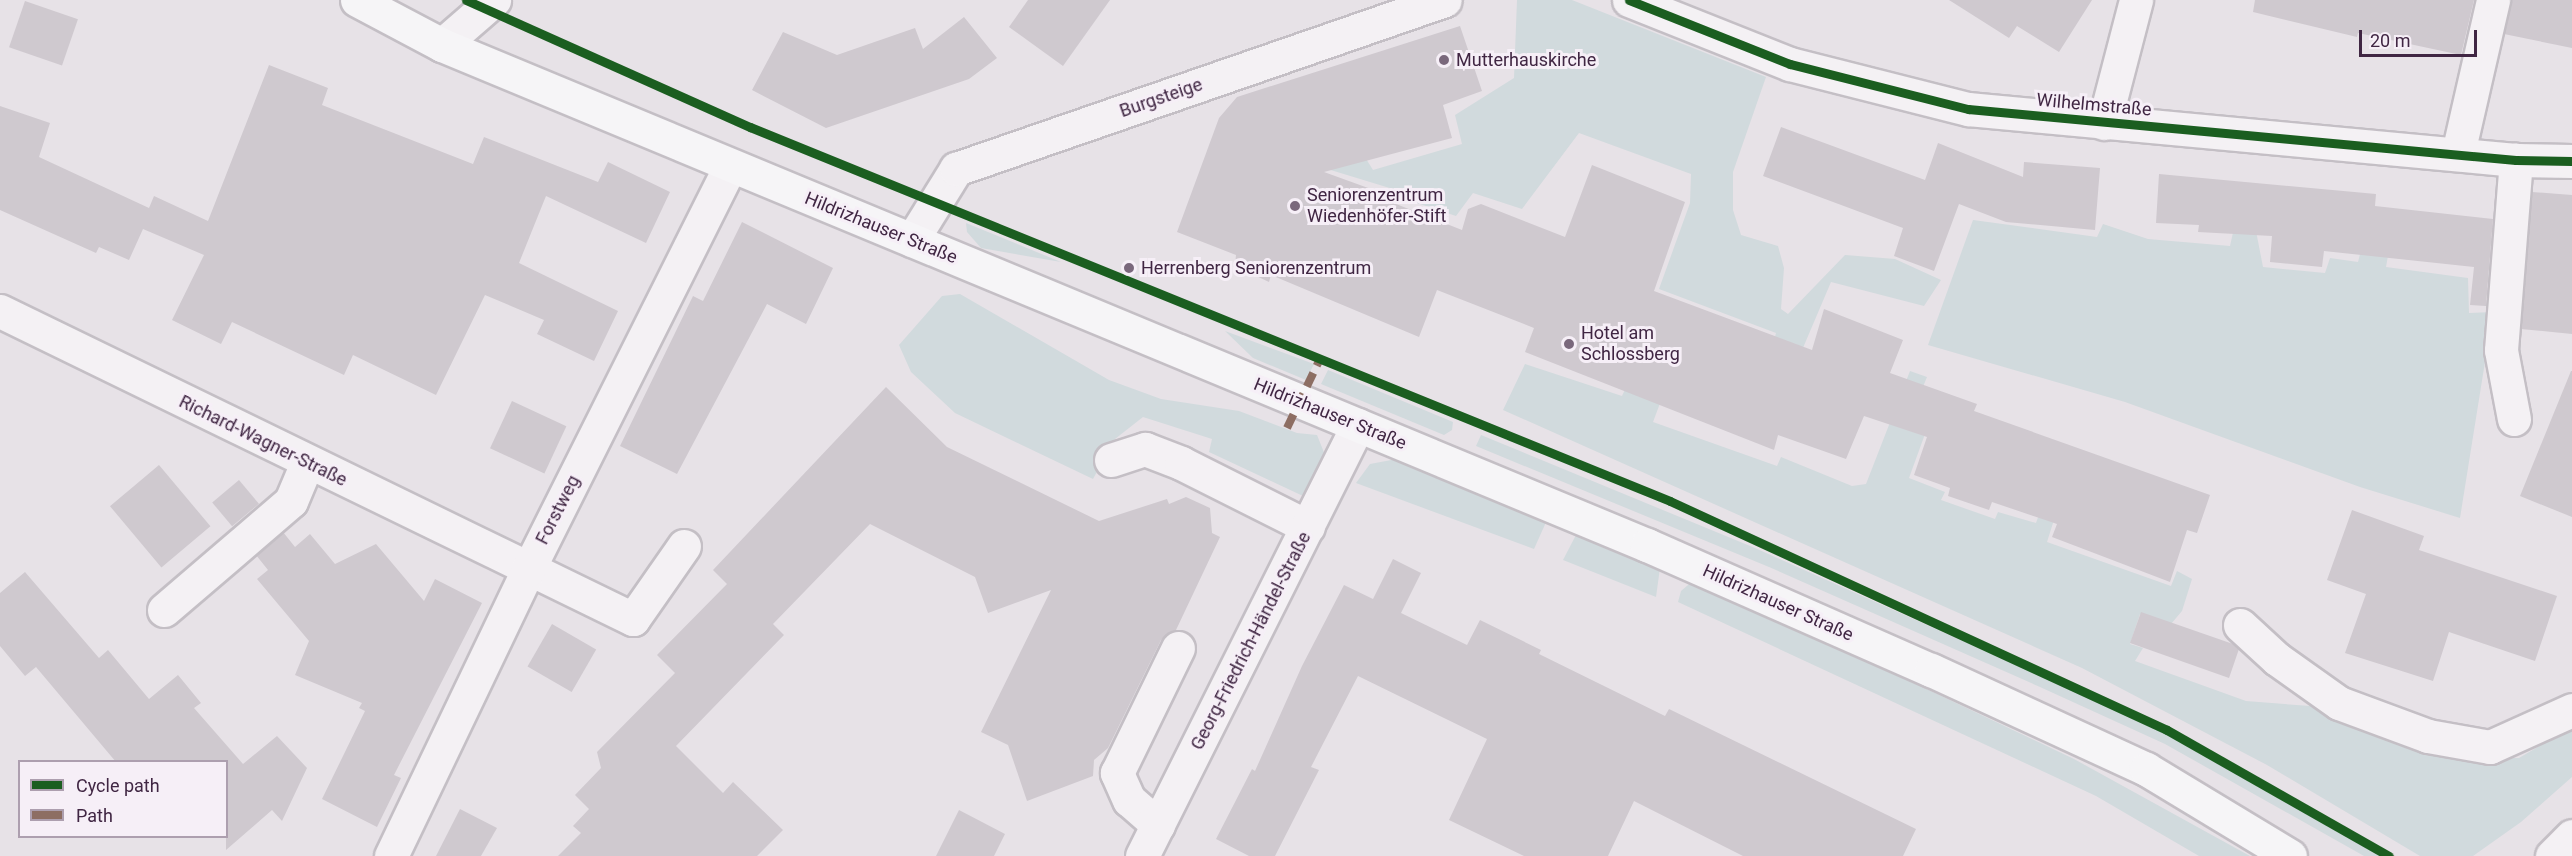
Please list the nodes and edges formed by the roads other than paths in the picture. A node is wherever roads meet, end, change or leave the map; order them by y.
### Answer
1 (357, 0) edge
2 (494, 0) edge
3 (1444, 0) edge
4 (1629, 0) edge
5 (2136, 0) edge
6 (2493, 0) edge
7 (442, 45) junction
8 (2104, 123) junction
9 (2458, 153) junction
10 (2516, 160) junction
11 (2572, 161) edge
12 (730, 167) junction
13 (912, 240) junction
14 (0, 311) edge
15 (2514, 419) dead end
16 (1358, 425) junction
17 (1111, 460) dead end
18 (307, 463) junction
19 (1308, 527) junction
20 (684, 546) dead end
21 (528, 570) junction
22 (164, 610) dead end
23 (2240, 625) dead end
24 (1178, 648) dead end
25 (2572, 710) edge
26 (1158, 825) junction
27 (2572, 836) edge
28 (391, 856) edge
29 (1142, 856) edge
30 (2289, 856) edge
31 (2552, 856) edge

1 - 7 main road, Hildrizhauser Straße
2 - 7 street
3 - 13 street, Burgsteige
4 - 8 street, Wilhelmstraße
5 - 8 street
6 - 9 street
7 - 12 main road, Hildrizhauser Straße
8 - 9 street, Wilhelmstraße
9 - 10 street, Wilhelmstraße
10 - 11 street, Wilhelmstraße
10 - 15 street
12 - 13 main road, Hildrizhauser Straße
12 - 21 street, Forstweg
13 - 16 main road, Hildrizhauser Straße
14 - 18 street, Richard-Wagner-Straße
16 - 19 street, Georg-Friedrich-Händel-Straße
16 - 30 main road, Hildrizhauser Straße
17 - 19 street
18 - 21 street, Richard-Wagner-Straße
18 - 22 street
19 - 26 street, Georg-Friedrich-Händel-Straße
20 - 21 street, Richard-Wagner-Straße
21 - 28 street, Forstweg
23 - 25 street
24 - 26 street
26 - 29 street, Georg-Friedrich-Händel-Straße
27 - 31 street

